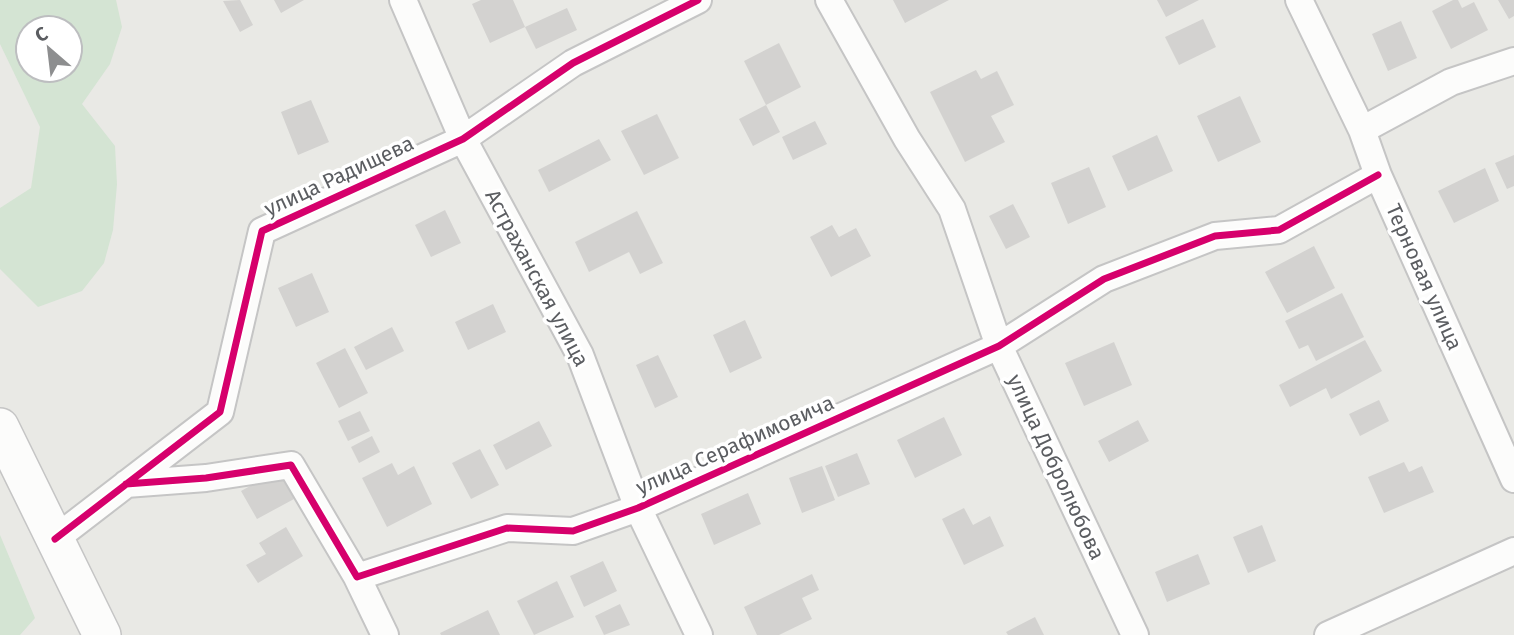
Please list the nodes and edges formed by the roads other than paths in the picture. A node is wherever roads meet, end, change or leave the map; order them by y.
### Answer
1 (403, 0) edge
2 (698, 0) edge
3 (829, 0) edge
4 (1299, 0) edge
5 (1514, 61) edge
6 (1362, 130) junction
7 (463, 139) junction
8 (1378, 175) junction
9 (999, 346) junction
10 (0, 427) edge
11 (1514, 478) edge
12 (126, 484) junction
13 (638, 508) junction
14 (55, 539) junction
15 (1514, 551) edge
16 (357, 577) junction
17 (102, 635) edge
18 (385, 635) edge
19 (699, 635) edge
20 (1135, 635) edge
21 (1328, 635) edge

1 - 7 street, Астраханская улица
2 - 7 street, улица Радищева
3 - 9 street, улица Добролюбова
4 - 6 street, Терновая улица
5 - 6 street
6 - 8 street, Терновая улица
7 - 12 street, улица Радищева
7 - 13 street, Астраханская улица
8 - 9 street, улица Серафимовича
8 - 11 street, Терновая улица
9 - 13 street, улица Серафимовича
9 - 20 street, улица Добролюбова
10 - 14 main road
12 - 14 street, улица Радищева
12 - 16 street
13 - 16 street, улица Серафимовича
13 - 19 street, Астраханская улица
14 - 17 main road
15 - 21 street
16 - 18 street

